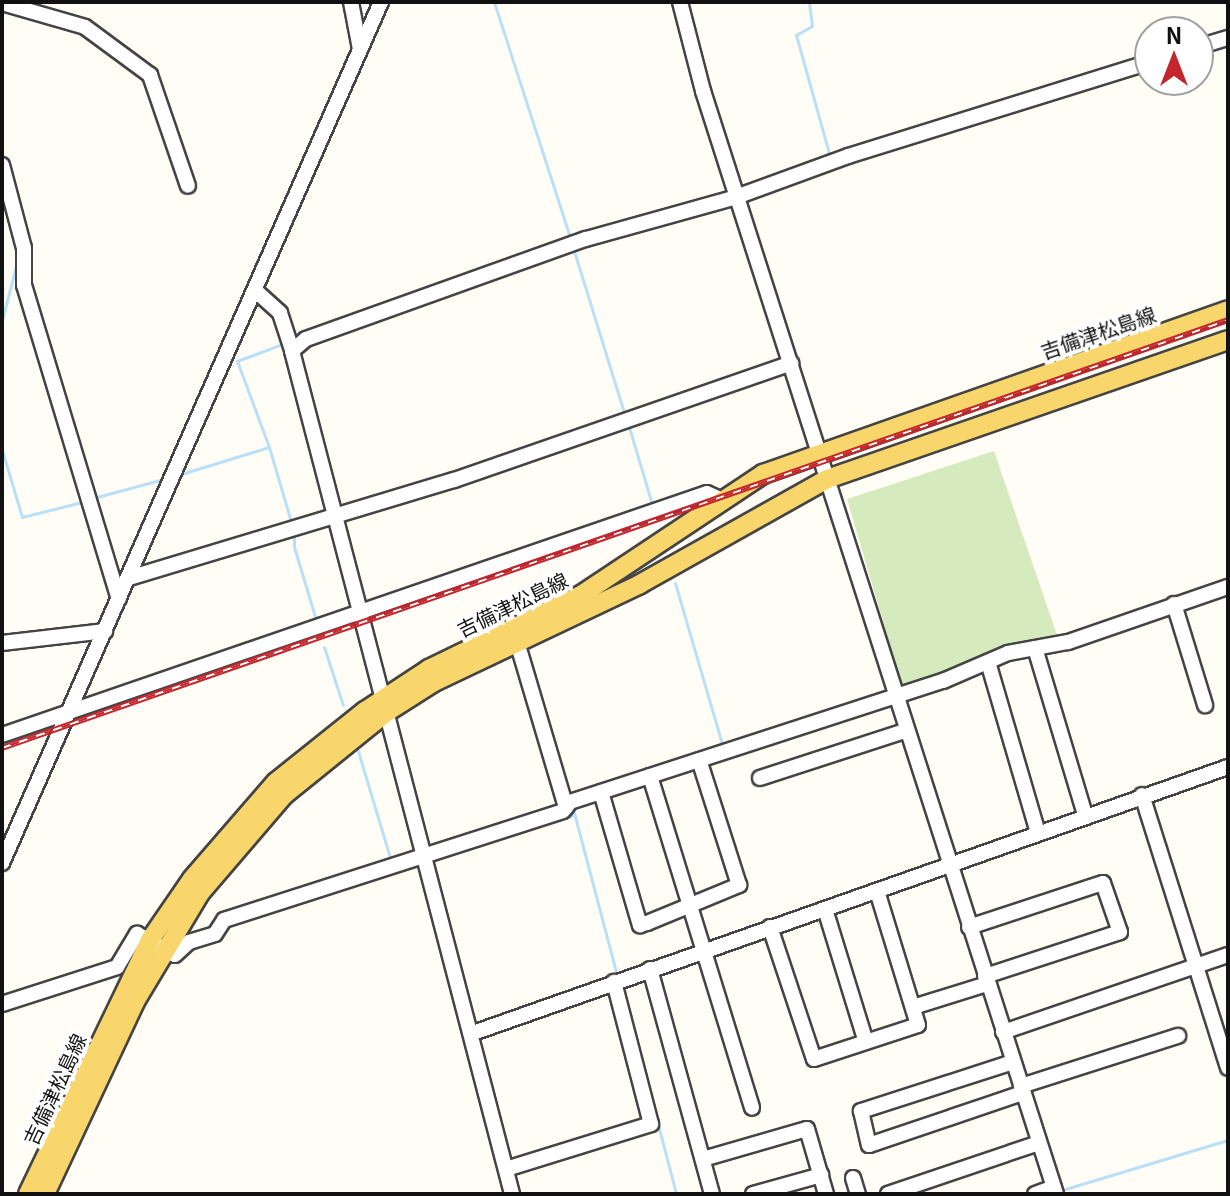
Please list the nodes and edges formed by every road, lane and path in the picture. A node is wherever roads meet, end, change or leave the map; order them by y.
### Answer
1 (351, 2) edge
2 (381, 2) edge
3 (680, 2) edge
4 (2, 3) edge
5 (360, 49) junction
6 (1134, 67) edge
7 (2, 165) edge
8 (188, 186) dead end
9 (736, 197) junction
10 (257, 292) junction
11 (1228, 310) edge
12 (1228, 340) edge
13 (292, 351) junction
14 (791, 363) junction
15 (820, 453) junction
16 (827, 479) junction
17 (720, 499) junction
18 (337, 516) junction
19 (129, 578) junction
20 (1228, 587) edge
21 (119, 599) junction
22 (1175, 608) junction
23 (361, 612) junction
24 (105, 631) junction
25 (2, 643) edge
26 (520, 652) dead end
27 (1036, 652) junction
28 (989, 665) junction
29 (895, 699) junction
30 (385, 705) junction
31 (1205, 705) dead end
32 (71, 712) junction
33 (905, 731) junction
34 (2, 735) edge
35 (700, 763) junction
36 (1228, 767) edge
37 (760, 778) dead end
38 (651, 780) junction
39 (1142, 795) junction
40 (602, 796) junction
41 (566, 807) junction
42 (1085, 815) junction
43 (1038, 833) junction
44 (3, 858) edge
45 (427, 858) junction
46 (948, 866) junction
47 (877, 891) junction
48 (690, 906) junction
49 (825, 909) junction
50 (770, 927) junction
51 (969, 927) junction
52 (157, 945) junction
53 (705, 953) junction
54 (1228, 955) edge
55 (1198, 966) junction
56 (650, 969) junction
57 (618, 980) junction
58 (986, 980) junction
59 (2, 1004) edge
60 (913, 1007) junction
61 (1003, 1032) junction
62 (473, 1033) junction
63 (1178, 1036) dead end
64 (866, 1042) junction
65 (1013, 1062) junction
66 (1228, 1068) edge
67 (1022, 1090) junction
68 (752, 1108) dead end
69 (1039, 1143) junction
70 (703, 1159) junction
71 (506, 1169) junction
72 (821, 1175) junction
73 (853, 1178) dead end
74 (1055, 1191) edge
75 (28, 1194) edge
76 (45, 1194) edge
77 (512, 1194) edge
78 (712, 1194) edge
79 (753, 1194) edge
80 (826, 1194) edge
81 (858, 1194) edge
82 (888, 1194) edge
83 (1035, 1194) edge

1 - 5 street
2 - 5 street
3 - 9 street
4 - 8 street
5 - 10 street
6 - 9 street
7 - 21 street
9 - 13 street
9 - 14 street
10 - 13 street
10 - 19 street
11 - 15 main road, 吉備津松島線
12 - 16 main road, 吉備津松島線
13 - 18 street
14 - 15 street
14 - 18 street
15 - 16 street
15 - 17 main road, 吉備津松島線
16 - 29 street
16 - 30 main road, 吉備津松島線
17 - 23 street
17 - 30 main road, 吉備津松島線
18 - 19 street
18 - 23 street
19 - 21 street
20 - 22 street
21 - 24 street
22 - 27 street
22 - 31 street
23 - 30 street
23 - 32 street
24 - 25 street
24 - 32 street
26 - 41 street
27 - 28 street
27 - 42 street
28 - 29 street
28 - 43 street
29 - 33 street
29 - 35 street
30 - 45 street
30 - 52 main road, 吉備津松島線
32 - 34 street
32 - 44 street
33 - 37 street
33 - 46 street
35 - 38 street
35 - 48 street
36 - 39 street
38 - 40 street
38 - 48 street
39 - 42 street
39 - 55 street
40 - 41 street
40 - 48 street
41 - 45 street
42 - 43 street
43 - 46 street
45 - 52 street
45 - 62 street
46 - 47 street
46 - 51 street
47 - 49 street
47 - 60 street
48 - 53 street
49 - 50 street
49 - 64 street
50 - 53 street
50 - 64 street
51 - 58 street
51 - 58 street
52 - 59 street
52 - 75 main road, 吉備津松島線
52 - 76 main road, 吉備津松島線
53 - 56 street
53 - 68 street
54 - 55 street
55 - 61 street
55 - 66 street
56 - 57 street
56 - 70 street
57 - 62 street
57 - 71 street
58 - 60 street
58 - 61 street
60 - 64 street
61 - 65 street
62 - 71 street
63 - 67 street
65 - 67 street
65 - 67 street
67 - 69 street
69 - 74 street
69 - 82 street
70 - 72 street
70 - 78 street
71 - 77 street
72 - 79 street
72 - 80 street
73 - 81 street
74 - 83 street

